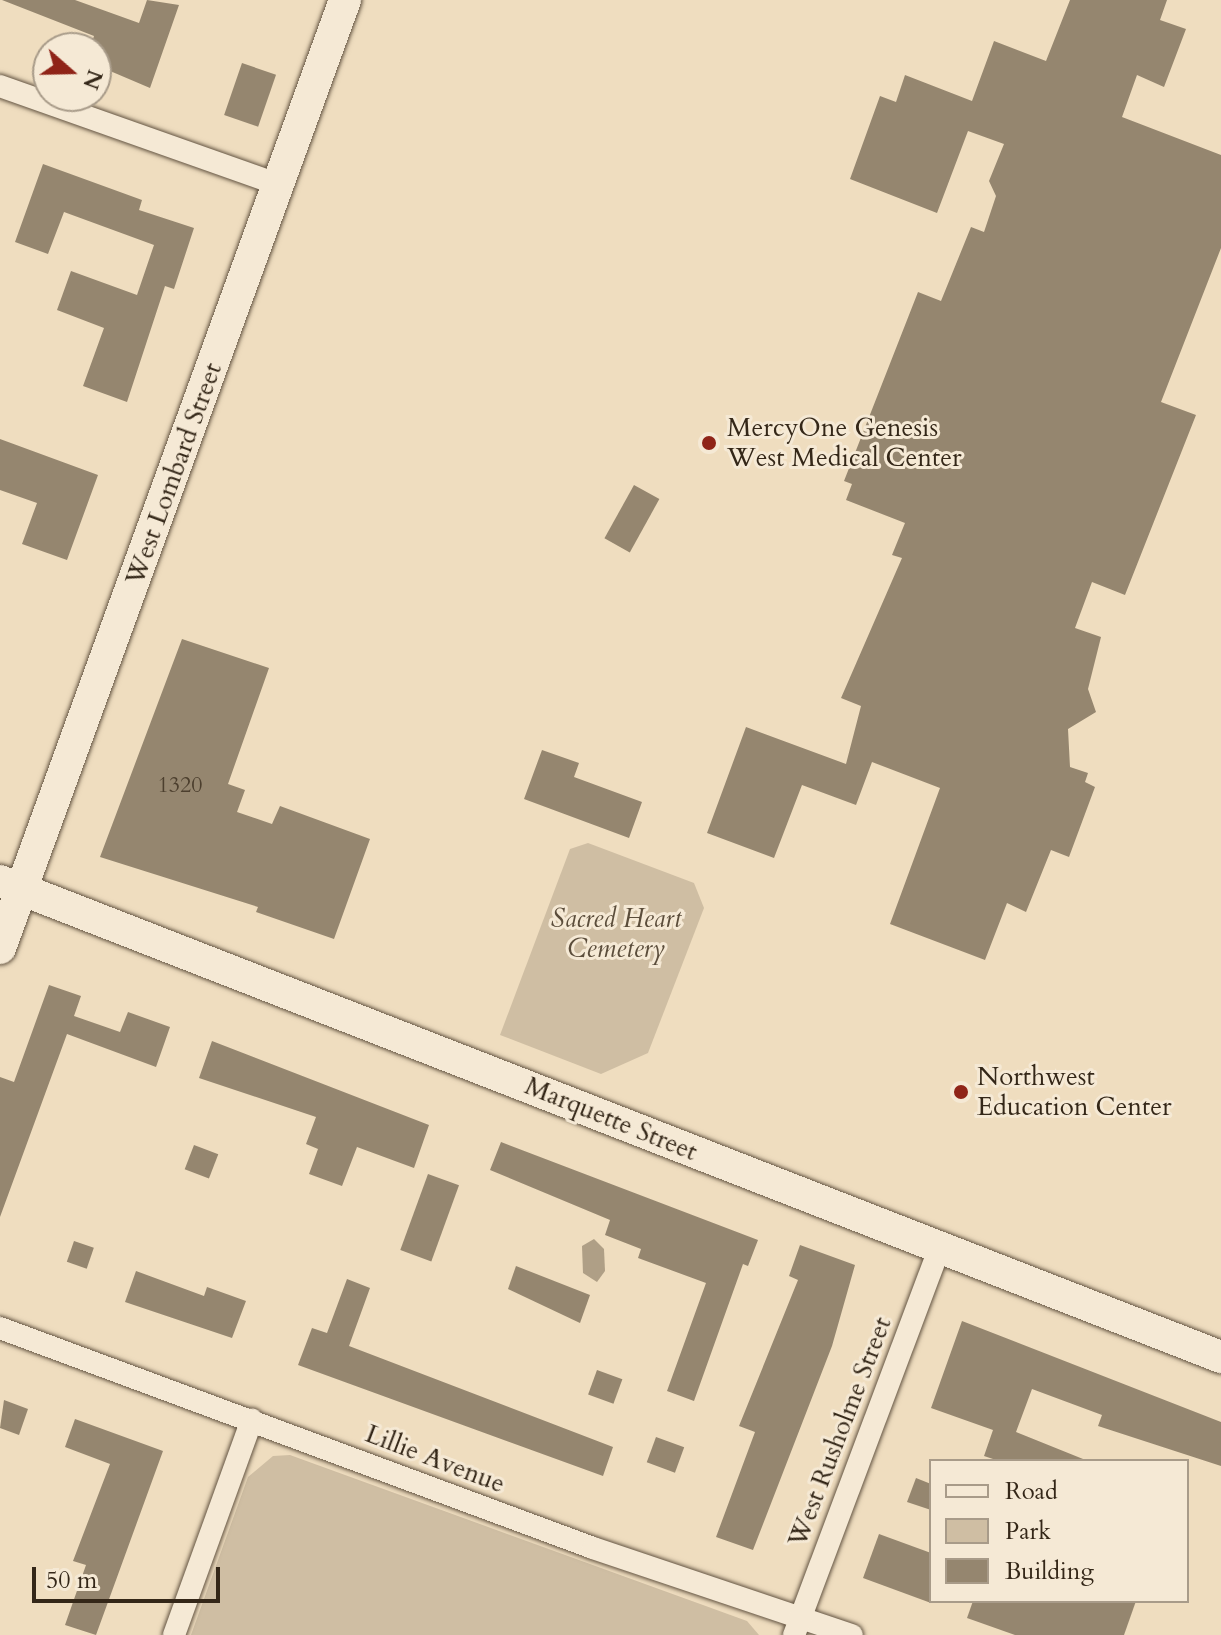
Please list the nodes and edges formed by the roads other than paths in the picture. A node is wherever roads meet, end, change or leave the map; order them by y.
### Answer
1 (345, 0) edge
2 (0, 86) edge
3 (279, 185) junction
4 (11, 885) edge
5 (0, 948) edge
6 (939, 1249) junction
7 (0, 1328) edge
8 (1221, 1357) edge
9 (252, 1420) junction
10 (798, 1626) edge
11 (174, 1635) edge
12 (852, 1635) edge

1 - 3 street, West Lombard Street
2 - 3 street
3 - 4 street, West Lombard Street
4 - 5 street, West Lombard Street
4 - 6 street, Marquette Street
6 - 8 street, Marquette Street
6 - 10 street, West Rusholme Street
7 - 9 street, Lillie Avenue
9 - 10 street, Lillie Avenue
9 - 11 street
10 - 12 street, Lillie Avenue

